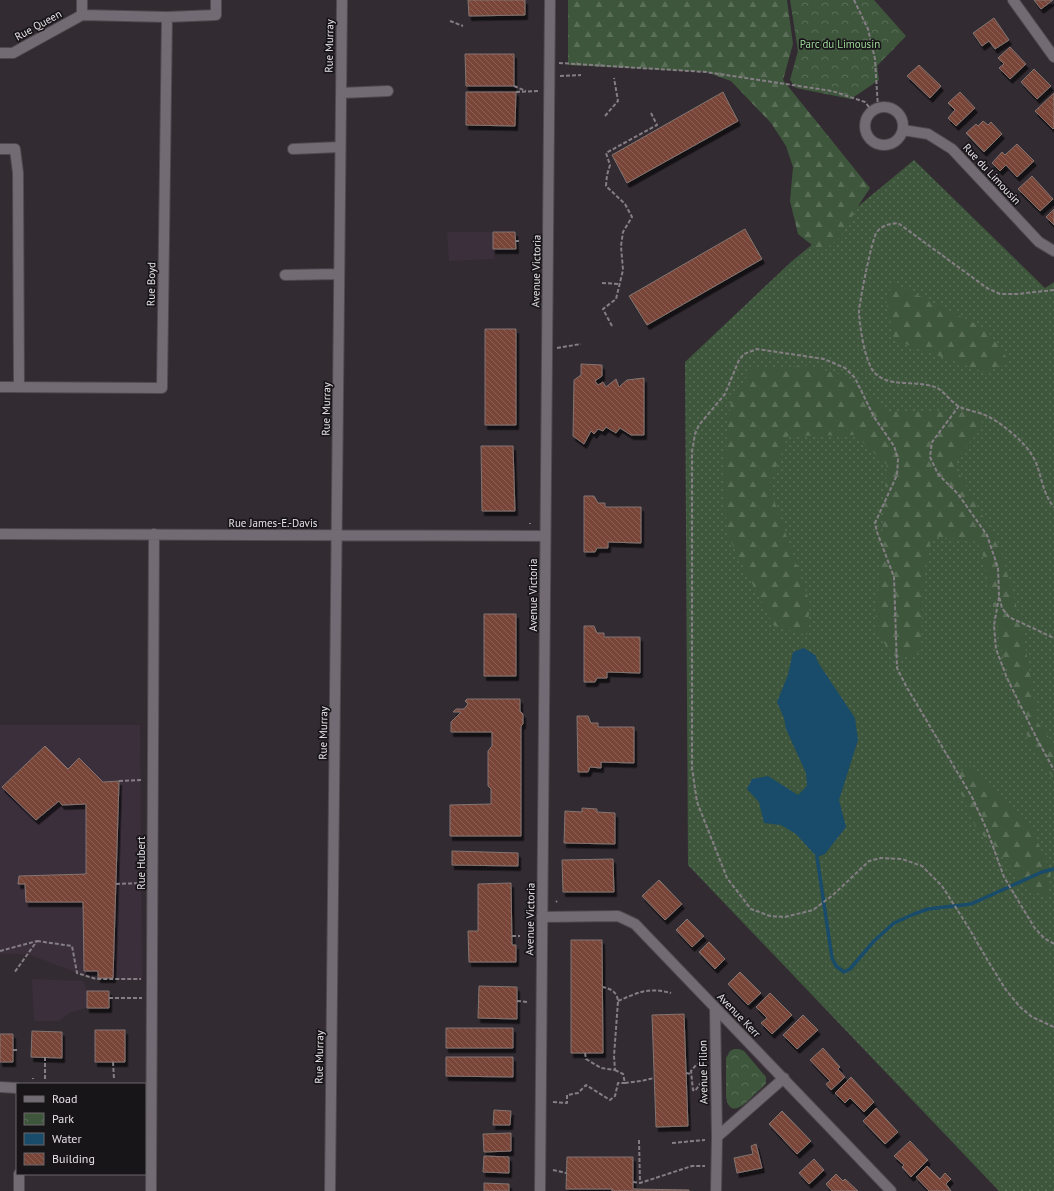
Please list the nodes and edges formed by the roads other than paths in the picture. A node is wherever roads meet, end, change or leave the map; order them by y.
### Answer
1 (82, 0) edge
2 (216, 0) edge
3 (342, 0) edge
4 (550, 0) edge
5 (1013, 0) edge
6 (82, 15) junction
7 (167, 17) junction
8 (0, 53) edge
9 (1054, 57) edge
10 (388, 91) dead end
11 (341, 93) junction
12 (903, 130) junction
13 (340, 147) junction
14 (0, 149) edge
15 (293, 149) dead end
16 (1054, 251) edge
17 (339, 274) junction
18 (285, 275) dead end
19 (0, 387) edge
20 (19, 387) junction
21 (0, 534) edge
22 (154, 534) junction
23 (337, 535) junction
24 (545, 536) junction
25 (542, 917) junction
26 (714, 1007) junction
27 (784, 1078) junction
28 (148, 1086) edge
29 (0, 1087) edge
30 (16, 1088) edge
31 (717, 1137) junction
32 (19, 1175) edge
33 (19, 1191) edge
34 (151, 1191) edge
35 (330, 1191) edge
36 (540, 1191) edge
37 (716, 1191) edge
38 (891, 1191) edge

1 - 6 street
2 - 7 street
3 - 11 street, Rue Murray
4 - 24 street, Avenue Victoria
5 - 9 street
6 - 7 street
6 - 8 street, Rue Queen
7 - 20 street, Rue Boyd
10 - 11 street
11 - 13 street, Rue Murray
12 - 12 street
12 - 16 street, Rue du Limousin
13 - 15 street
13 - 17 street, Rue Murray
14 - 20 street
17 - 18 street
17 - 23 street, Rue Murray
19 - 20 street, Rue Boyd
21 - 22 street, Rue James-E.-Davis
22 - 23 street, Rue James-E.-Davis
22 - 28 street, Rue Hubert
23 - 24 street, Rue James-E.-Davis
23 - 35 street, Rue Murray
24 - 25 street, Avenue Victoria
25 - 26 street, Avenue Kerr
25 - 36 street, Avenue Victoria
26 - 27 street, Avenue Kerr
26 - 31 street, Avenue Filion
27 - 31 street
27 - 38 street, Avenue Kerr
28 - 34 street, Rue Hubert
29 - 30 street
31 - 37 street, Avenue Filion
32 - 33 street

